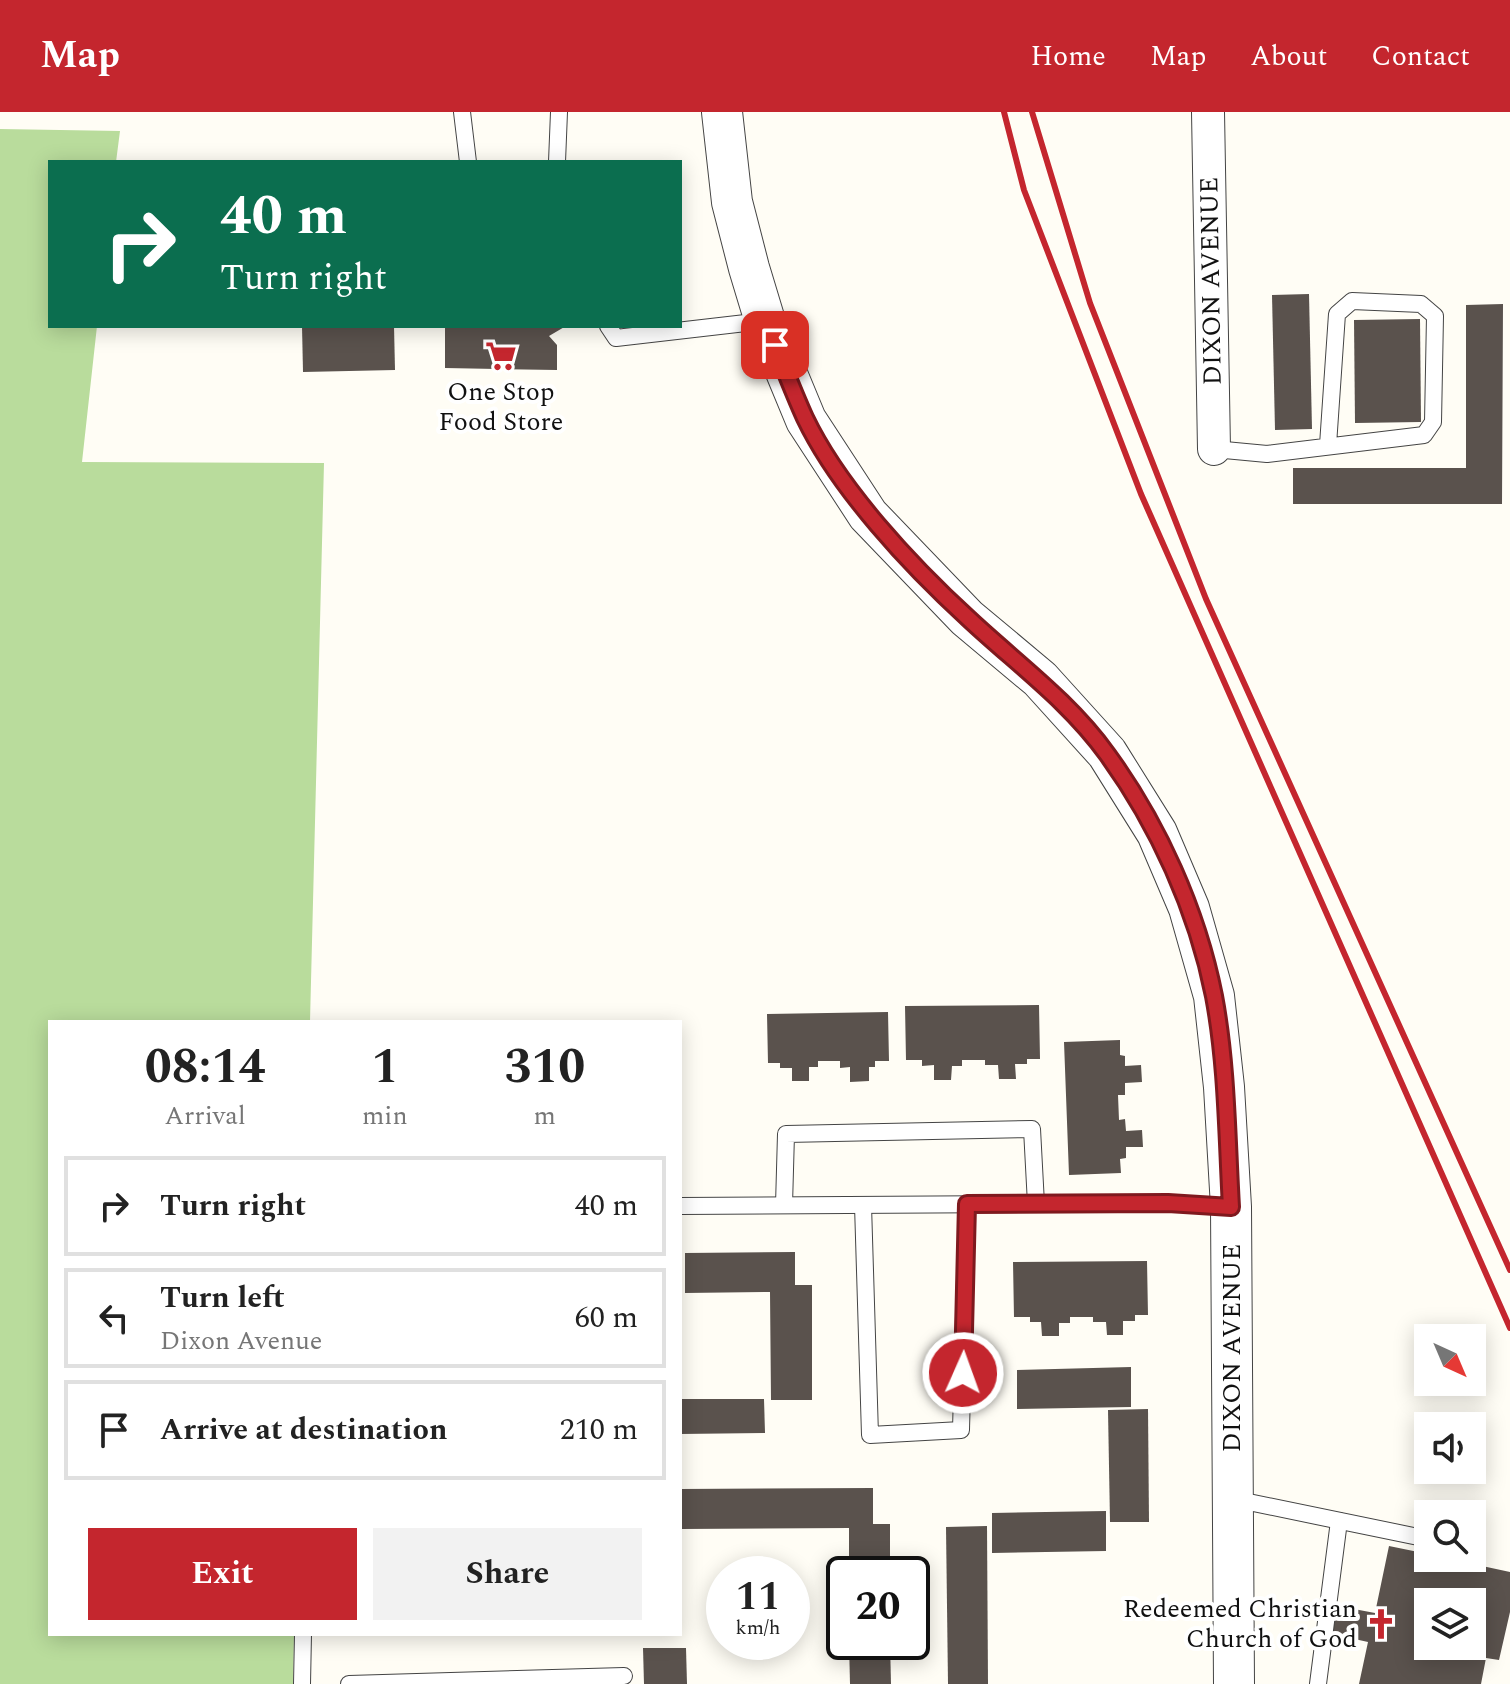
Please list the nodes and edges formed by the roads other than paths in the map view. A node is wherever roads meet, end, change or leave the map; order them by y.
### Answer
1 (462, 112) edge
2 (559, 112) edge
3 (722, 112) edge
4 (1208, 112) edge
5 (468, 160) edge
6 (557, 160) edge
7 (765, 321) junction
8 (609, 328) edge
9 (1328, 445) junction
10 (1214, 449) joint
11 (967, 1204) junction
12 (1036, 1204) junction
13 (784, 1205) junction
14 (863, 1205) junction
15 (682, 1206) edge
16 (1231, 1207) junction
17 (1233, 1499) junction
18 (1339, 1521) junction
19 (1414, 1536) edge
20 (303, 1636) edge
21 (624, 1676) dead end
22 (302, 1684) edge
23 (349, 1684) edge
24 (1234, 1684) edge
25 (1318, 1684) edge

1 - 5 lane
2 - 6 lane
3 - 7 street, DIXON AVENUE
4 - 10 street, DIXON AVENUE
7 - 8 lane
7 - 16 street, DIXON AVENUE
9 - 9 lane
9 - 10 lane
11 - 12 lane
11 - 14 lane
11 - 14 lane
12 - 13 lane
12 - 16 lane
13 - 14 lane
13 - 15 lane
16 - 17 street, DIXON AVENUE
17 - 18 lane
17 - 24 street, DIXON AVENUE
18 - 19 lane
18 - 25 lane
20 - 22 lane
21 - 23 lane

